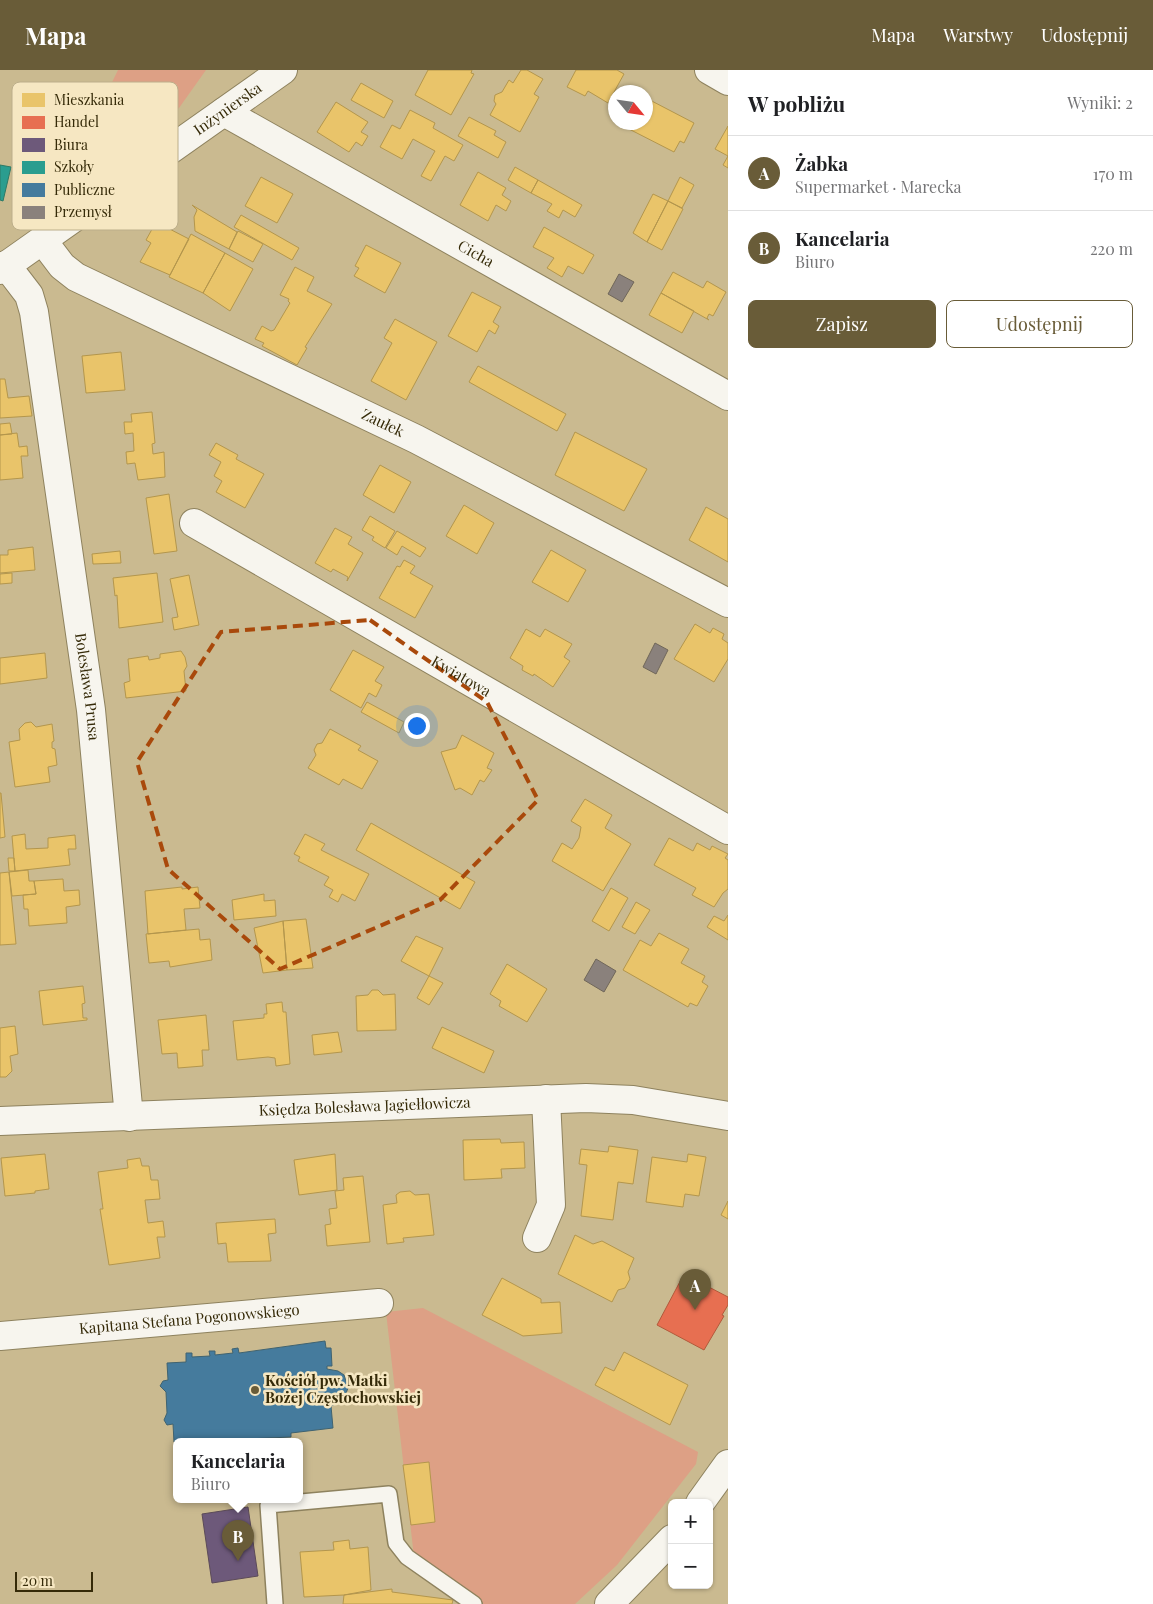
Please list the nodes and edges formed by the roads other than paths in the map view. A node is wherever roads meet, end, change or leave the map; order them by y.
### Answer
1 (283, 70) edge
2 (709, 70) edge
3 (728, 81) edge
4 (224, 112) junction
5 (178, 145) edge
6 (58, 230) edge
7 (42, 241) junction
8 (3, 268) edge
9 (728, 396) edge
10 (194, 523) dead end
11 (728, 603) edge
12 (728, 830) edge
13 (546, 1099) junction
14 (728, 1116) edge
15 (129, 1117) junction
16 (0, 1121) edge
17 (537, 1238) dead end
18 (379, 1303) dead end
19 (0, 1336) edge
20 (728, 1464) edge
21 (703, 1499) edge
22 (303, 1502) edge
23 (290, 1503) edge
24 (668, 1543) edge
25 (275, 1604) edge
26 (474, 1604) edge
27 (609, 1604) edge

1 - 4 street, Inżynierska
2 - 3 street
4 - 5 street, Inżynierska
4 - 9 street, Cicha
6 - 7 street, Inżynierska
7 - 8 street, Inżynierska
7 - 11 street, Zaułek
8 - 15 street, Bolesława Prusa
10 - 12 street, Kwiatowa
13 - 14 street, Księdza Bolesława Jagiełłowicza
13 - 15 street, Księdza Bolesława Jagiełłowicza
13 - 17 street
15 - 16 street, Księdza Bolesława Jagiełłowicza
18 - 19 street, Kapitana Stefana Pogonowskiego
20 - 21 street
22 - 26 lane
23 - 25 lane
24 - 27 street

